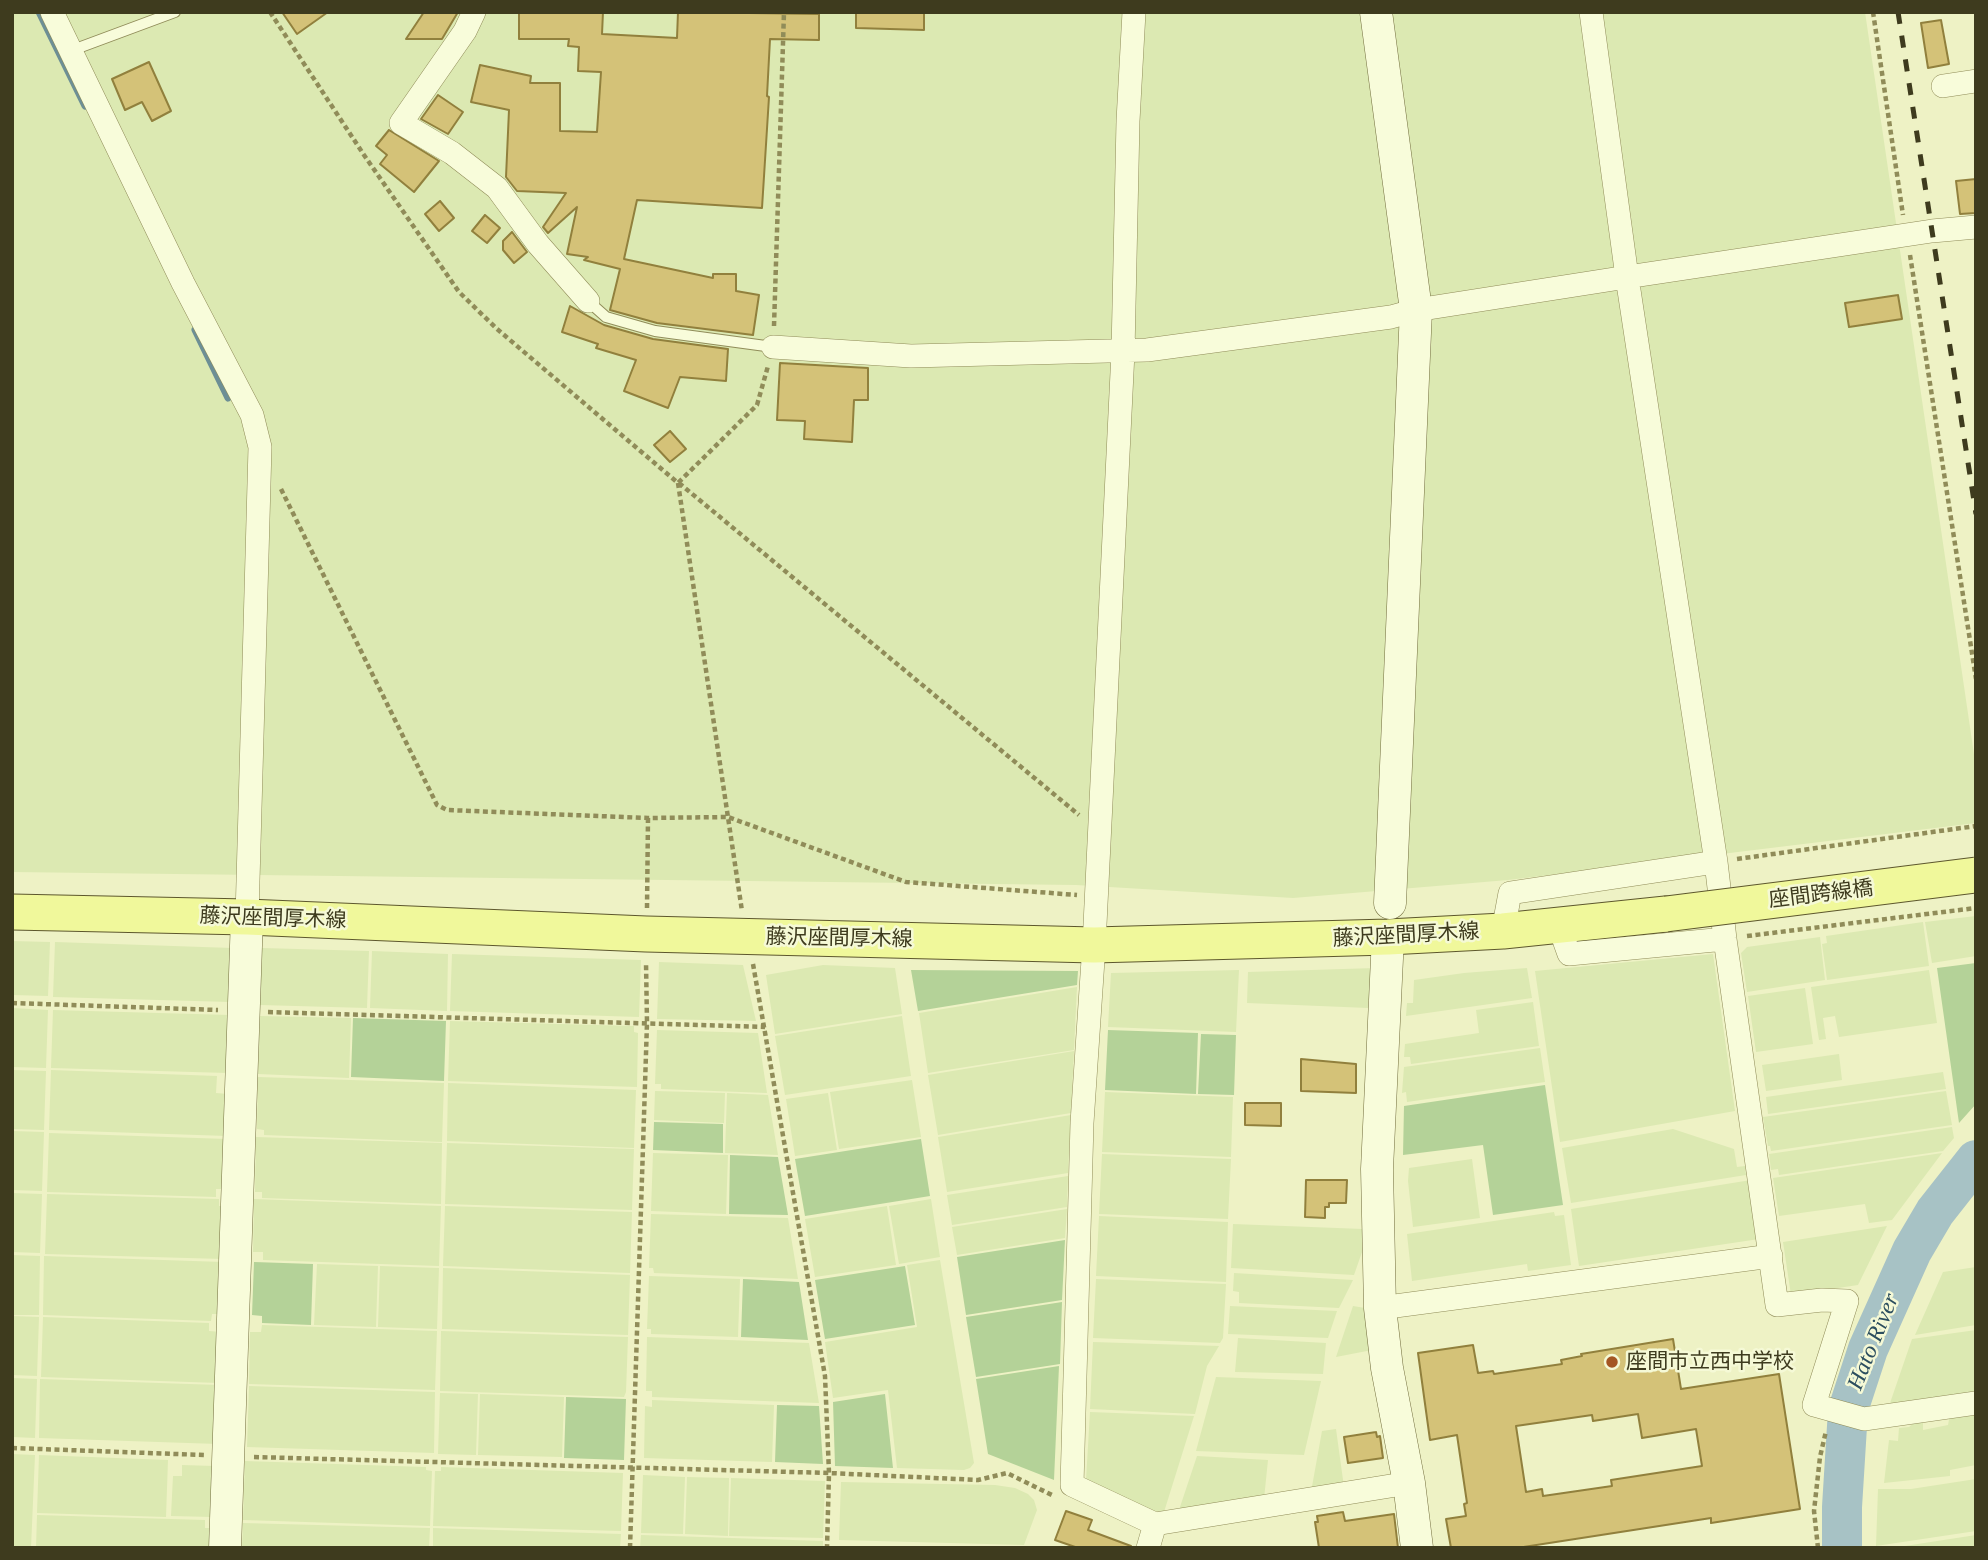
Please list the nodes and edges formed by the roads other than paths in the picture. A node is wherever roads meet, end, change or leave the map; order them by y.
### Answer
1 (52, 12) edge
2 (175, 12) edge
3 (474, 12) edge
4 (1134, 12) edge
5 (1376, 12) edge
6 (1591, 12) edge
7 (70, 51) junction
8 (1976, 81) edge
9 (1943, 86) dead end
10 (1976, 227) edge
11 (1627, 277) junction
12 (589, 301) joint
13 (1416, 310) junction
14 (773, 347) joint
15 (1124, 352) junction
16 (1716, 862) junction
17 (1976, 875) edge
18 (1390, 903) joint
19 (12, 912) edge
20 (1666, 914) joint
21 (247, 918) junction
22 (1559, 926) junction
23 (1503, 931) junction
24 (1388, 937) junction
25 (1725, 939) junction
26 (1094, 945) junction
27 (1771, 1256) junction
28 (1380, 1308) junction
29 (1976, 1403) edge
30 (1409, 1483) junction
31 (1153, 1540) edge
32 (225, 1548) edge
33 (1417, 1548) edge

1 - 7 street
2 - 7 lane
3 - 12 street
4 - 15 street
5 - 13 street
6 - 11 street
7 - 21 street
8 - 9 street
10 - 11 street
11 - 13 street
11 - 16 street
12 - 14 lane
13 - 15 street
13 - 18 street
14 - 15 street
15 - 26 street
16 - 23 street
16 - 25 street
17 - 20 main road, 座間跨線橋, bridge
18 - 24 street
19 - 21 main road, 藤沢座間厚木線
20 - 22 main road, 藤沢座間厚木線
21 - 26 main road, 藤沢座間厚木線
21 - 32 street
22 - 23 main road, 藤沢座間厚木線
22 - 25 street
23 - 24 main road, 藤沢座間厚木線
24 - 26 main road, 藤沢座間厚木線
24 - 28 street
25 - 27 street
26 - 31 street
27 - 28 street
27 - 29 street
28 - 30 street
30 - 31 street
30 - 33 street

